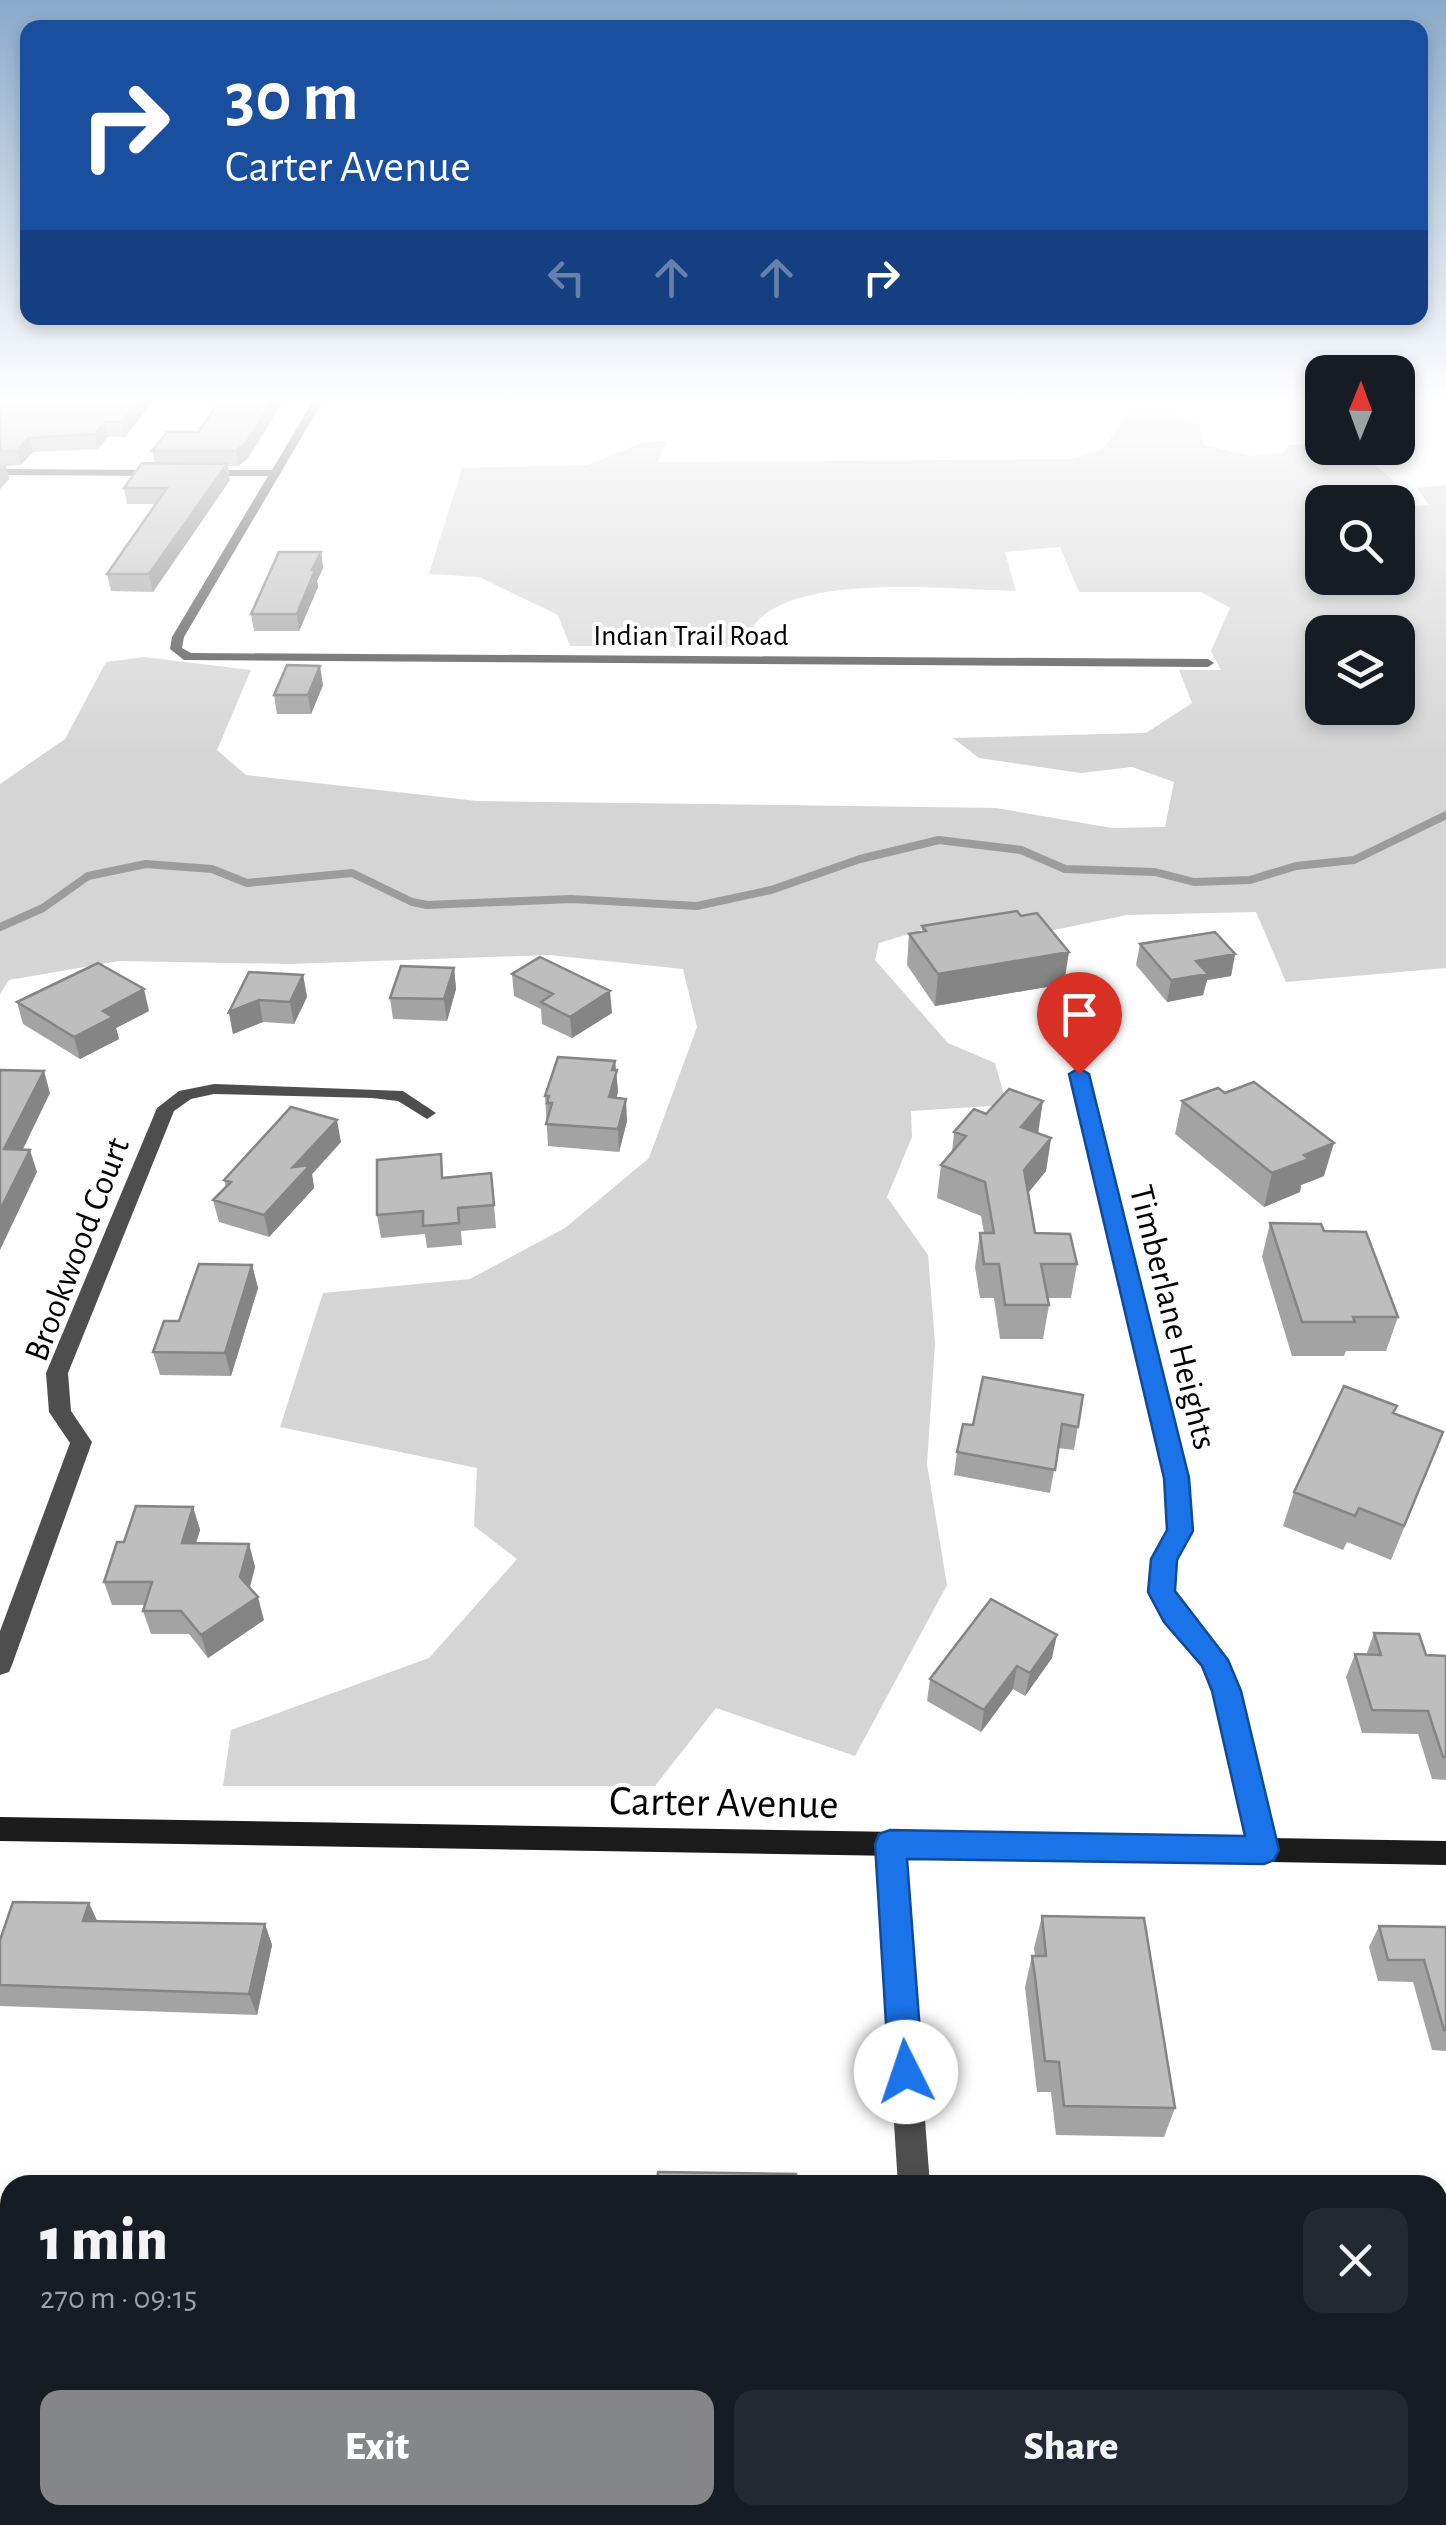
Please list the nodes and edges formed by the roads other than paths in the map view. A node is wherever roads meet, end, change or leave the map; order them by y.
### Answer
1 (250, 517) edge
2 (1208, 663) dead end
3 (1079, 1074) dead end
4 (427, 1113) dead end
5 (0, 1665) edge
6 (0, 1830) edge
7 (890, 1844) junction
8 (1264, 1850) junction
9 (1446, 1853) edge
10 (913, 2175) edge

1 - 2 street, Indian Trail Road
3 - 8 street, Timberlane Heights
4 - 5 street, Brookwood Court
6 - 7 street, Carter Avenue
7 - 8 street, Carter Avenue
7 - 10 street
8 - 9 street, Carter Avenue

